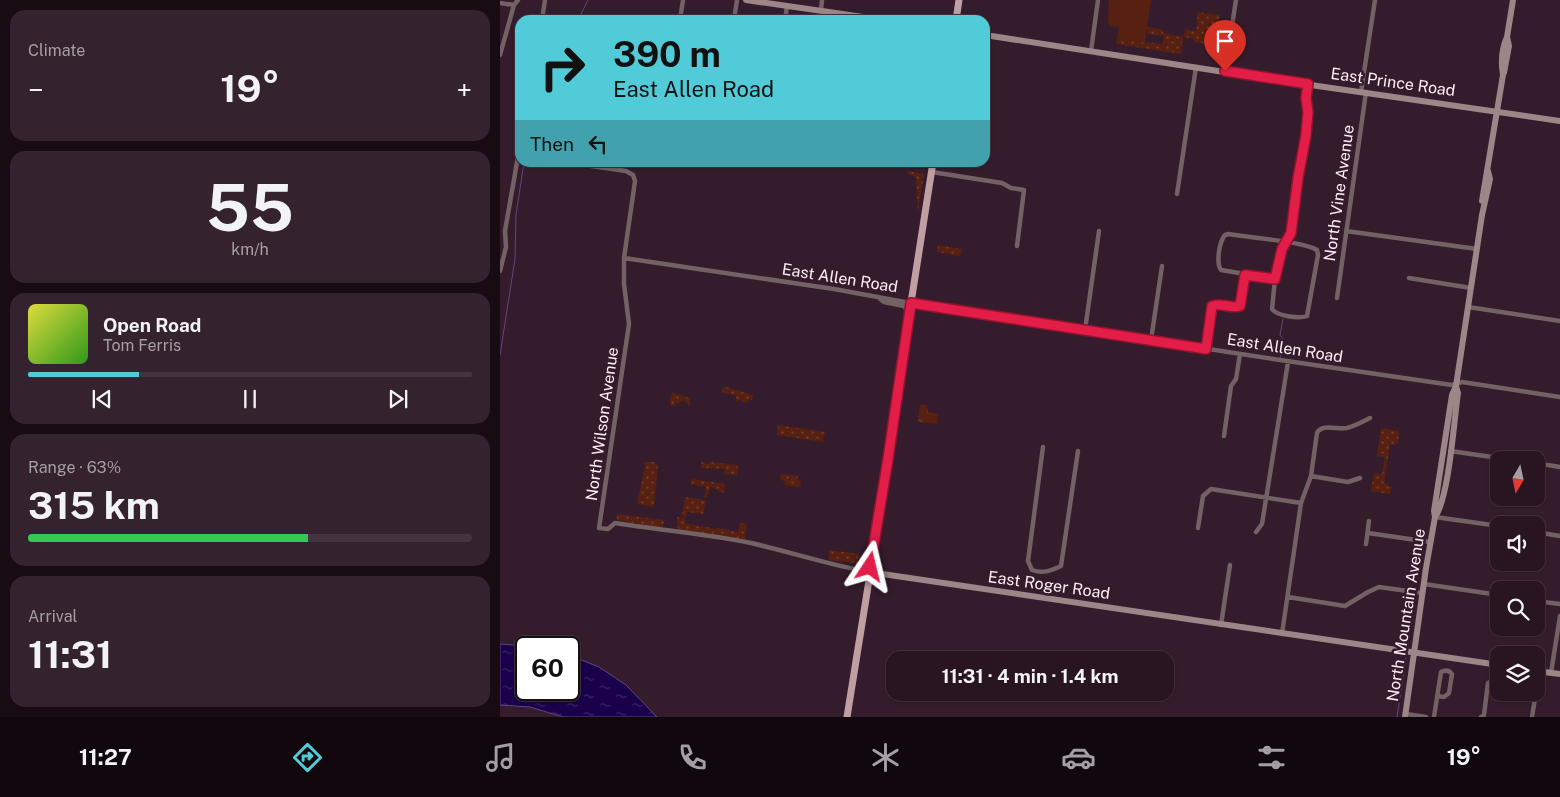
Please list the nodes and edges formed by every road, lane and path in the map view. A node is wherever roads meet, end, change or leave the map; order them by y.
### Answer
1 (518, 0) edge
2 (545, 0) edge
3 (683, 0) edge
4 (737, 0) edge
5 (746, 0) edge
6 (822, 0) edge
7 (959, 0) edge
8 (1098, 0) edge
9 (1236, 0) edge
10 (1375, 0) edge
11 (1513, 0) edge
12 (500, 3) edge
13 (514, 3) edge
14 (787, 6) junction
15 (821, 10) junction
16 (543, 15) edge
17 (681, 15) edge
18 (735, 15) edge
19 (785, 15) edge
20 (852, 15) edge
21 (957, 15) edge
22 (990, 36) edge
23 (1091, 51) junction
24 (500, 55) edge
25 (1196, 67) junction
26 (1225, 71) junction
27 (1308, 84) junction
28 (1363, 92) junction
29 (1497, 111) junction
30 (1560, 121) edge
31 (516, 167) edge
32 (597, 167) edge
33 (932, 167) edge
34 (611, 169) joint
35 (932, 172) junction
36 (1177, 194) dead end
37 (1099, 231) dead end
38 (1346, 231) junction
39 (1286, 243) junction
40 (1017, 246) dead end
41 (1477, 249) junction
42 (624, 258) junction
43 (1162, 266) dead end
44 (500, 271) edge
45 (1245, 275) junction
46 (1409, 278) dead end
47 (1275, 279) junction
48 (1471, 288) junction
49 (878, 298) dead end
50 (1337, 298) dead end
51 (911, 303) junction
52 (1468, 307) junction
53 (908, 317) junction
54 (1560, 322) edge
55 (1085, 330) junction
56 (1151, 340) junction
57 (1206, 349) junction
58 (1240, 354) junction
59 (1288, 362) junction
60 (1457, 385) junction
61 (1560, 397) edge
62 (1370, 418) dead end
63 (1224, 436) dead end
64 (1043, 447) dead end
65 (1447, 450) junction
66 (1078, 451) dead end
67 (1490, 457) edge
68 (1545, 465) edge
69 (1560, 467) edge
70 (1311, 476) junction
71 (1360, 478) dead end
72 (1266, 497) junction
73 (1301, 502) junction
74 (1435, 517) junction
75 (1369, 520) dead end
76 (1490, 525) edge
77 (599, 528) joint
78 (1198, 528) dead end
79 (1256, 532) dead end
80 (1368, 533) junction
81 (1545, 534) edge
82 (1560, 536) edge
83 (1430, 542) junction
84 (1366, 544) dead end
85 (1230, 564) dead end
86 (869, 572) junction
87 (1424, 584) junction
88 (1422, 593) junction
89 (1490, 594) edge
90 (1288, 597) junction
91 (1545, 602) edge
92 (1560, 604) edge
93 (1560, 616) edge
94 (1221, 625) junction
95 (1282, 634) junction
96 (1414, 652) junction
97 (1490, 664) edge
98 (1545, 672) edge
99 (1551, 673) junction
100 (1560, 674) edge
101 (1490, 682) edge
102 (1437, 696) junction
103 (1535, 701) edge
104 (1405, 715) edge
105 (847, 717) edge
106 (1426, 717) edge
107 (1434, 717) edge
108 (1481, 717) edge
109 (1532, 717) edge

1 - 13 street
2 - 16 street
3 - 17 street
4 - 18 street
5 - 14 street
6 - 15 street
7 - 21 main road
8 - 23 street
9 - 26 street
10 - 28 street, North Vine Avenue
11 - 29 street, North Mountain Avenue
12 - 13 street
13 - 24 street
14 - 15 street
14 - 19 street
15 - 20 street
22 - 23 street, East Prince Road
23 - 25 street, East Prince Road
25 - 26 street, East Prince Road
25 - 36 street
26 - 27 street, East Prince Road
27 - 28 street, East Prince Road
27 - 39 street
28 - 29 street, East Prince Road
28 - 38 street, North Vine Avenue
29 - 30 street, East Prince Road
29 - 41 street, North Mountain Avenue
31 - 44 street
32 - 34 street
33 - 35 main road
34 - 42 street, North Wilson Avenue
35 - 40 street
35 - 51 main road
37 - 55 street
38 - 41 street
38 - 50 street, North Vine Avenue
39 - 45 street
39 - 47 street
39 - 47 street
41 - 48 street, North Mountain Avenue
42 - 51 street, East Allen Road
42 - 77 street, North Wilson Avenue
43 - 56 street
45 - 47 street
45 - 57 street
46 - 48 street
48 - 52 street, North Mountain Avenue
49 - 53 street
51 - 53 main road
51 - 55 street, East Allen Road
52 - 54 street
52 - 60 street, North Mountain Avenue
53 - 86 main road
55 - 56 street, East Allen Road
56 - 57 street, East Allen Road
57 - 58 street, East Allen Road
58 - 59 street, East Allen Road
58 - 63 street
59 - 60 street, East Allen Road
59 - 72 street
60 - 61 street, East Allen Road
60 - 65 street, North Mountain Avenue
62 - 70 street
64 - 66 street
65 - 67 street
65 - 74 street, North Mountain Avenue
68 - 69 street
70 - 71 street
70 - 73 street
72 - 73 street
72 - 78 street
72 - 79 street
73 - 90 street
74 - 76 street
74 - 83 street, North Mountain Avenue
75 - 80 street
77 - 86 street, East Roger Road
80 - 83 street
80 - 84 street
81 - 82 street
83 - 87 street, North Mountain Avenue
85 - 94 street
86 - 94 street, East Roger Road
86 - 105 main road
87 - 88 street, North Mountain Avenue
87 - 89 street
88 - 90 street
88 - 96 street, North Mountain Avenue
90 - 95 street
91 - 92 street
93 - 99 street
94 - 95 street, East Roger Road
95 - 96 street, East Roger Road
96 - 97 street, East Roger Road
96 - 104 street, North Mountain Avenue
98 - 99 street
99 - 100 street
101 - 108 street
102 - 102 street
102 - 107 street
103 - 109 street
104 - 106 street

